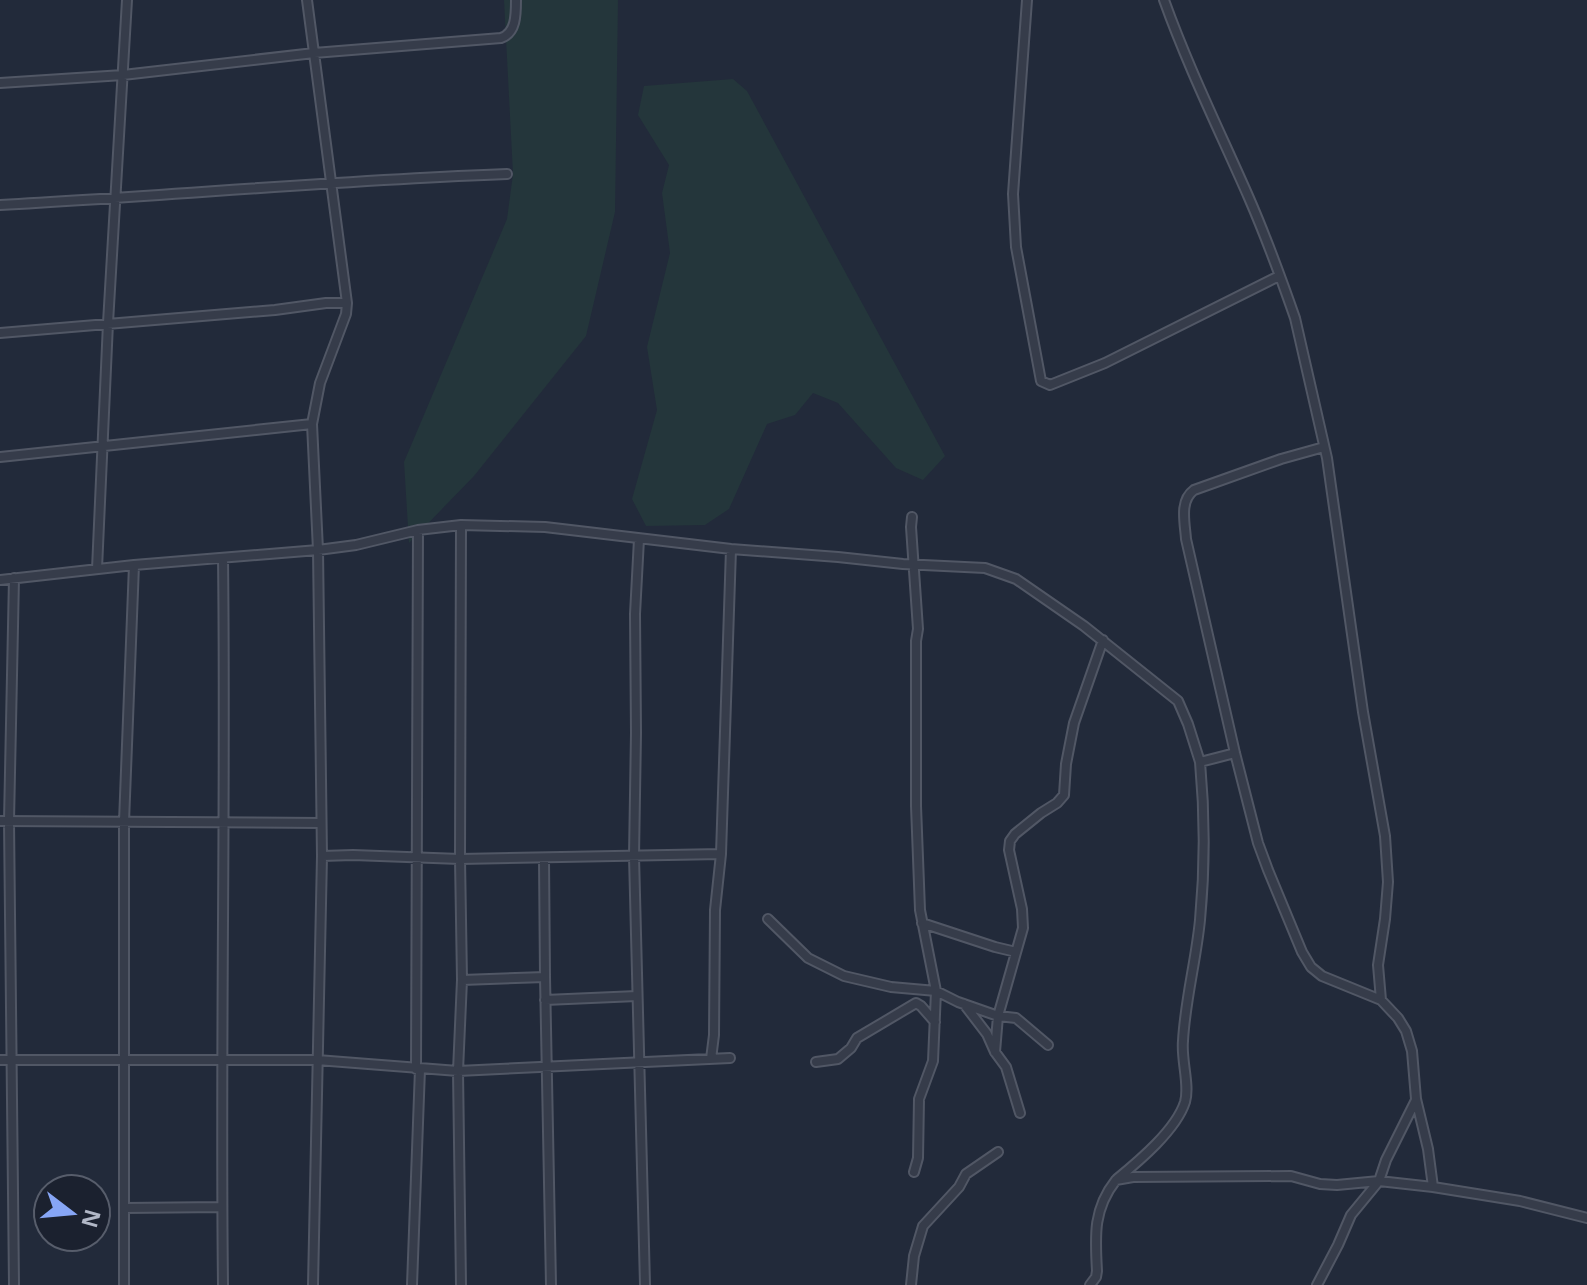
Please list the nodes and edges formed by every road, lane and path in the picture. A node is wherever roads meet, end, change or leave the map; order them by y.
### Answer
1 (127, 0) edge
2 (307, 0) edge
3 (516, 0) edge
4 (1027, 0) edge
5 (1164, 0) edge
6 (314, 53) junction
7 (123, 75) junction
8 (0, 83) edge
9 (507, 174) dead end
10 (332, 182) junction
11 (116, 199) junction
12 (0, 205) edge
13 (1279, 276) junction
14 (347, 303) junction
15 (108, 323) junction
16 (0, 333) edge
17 (312, 424) junction
18 (1324, 447) junction
19 (102, 448) junction
20 (0, 457) edge
21 (912, 517) dead end
22 (461, 525) junction
23 (418, 530) junction
24 (639, 539) junction
25 (731, 549) junction
26 (318, 550) junction
27 (223, 558) junction
28 (134, 565) junction
29 (913, 565) junction
30 (97, 569) junction
31 (14, 578) junction
32 (0, 580) edge
33 (1103, 640) junction
34 (1235, 753) junction
35 (1200, 762) junction
36 (5, 821) edge
37 (222, 821) junction
38 (124, 822) junction
39 (321, 823) junction
40 (721, 854) junction
41 (322, 856) junction
42 (634, 856) junction
43 (418, 858) junction
44 (460, 859) junction
45 (544, 859) junction
46 (768, 919) dead end
47 (922, 923) junction
48 (1016, 952) junction
49 (545, 977) junction
50 (462, 980) junction
51 (936, 991) junction
52 (637, 996) junction
53 (545, 1000) junction
54 (1381, 1000) junction
55 (964, 1004) junction
56 (998, 1016) junction
57 (935, 1022) junction
58 (1048, 1045) dead end
59 (995, 1052) junction
60 (730, 1058) dead end
61 (711, 1059) junction
62 (0, 1060) edge
63 (13, 1060) junction
64 (125, 1060) junction
65 (221, 1060) junction
66 (317, 1060) junction
67 (816, 1062) dead end
68 (639, 1063) junction
69 (547, 1067) junction
70 (418, 1069) junction
71 (458, 1071) junction
72 (1416, 1099) junction
73 (1020, 1113) dead end
74 (998, 1152) dead end
75 (914, 1172) dead end
76 (1116, 1180) junction
77 (1379, 1181) junction
78 (1433, 1187) junction
79 (222, 1207) junction
80 (124, 1208) junction
81 (1587, 1218) edge
82 (14, 1285) edge
83 (124, 1285) edge
84 (223, 1285) edge
85 (313, 1285) edge
86 (412, 1285) edge
87 (461, 1285) edge
88 (551, 1285) edge
89 (645, 1285) edge
90 (911, 1285) edge
91 (1090, 1285) edge
92 (1317, 1285) edge

1 - 7 street
2 - 6 street
3 - 6 street
4 - 13 street
5 - 13 street
6 - 7 street
6 - 10 street
7 - 8 street
7 - 11 street
9 - 10 street
10 - 11 street
10 - 14 street
11 - 12 street
11 - 15 street
13 - 18 street
14 - 15 street
14 - 17 street
15 - 16 street
15 - 19 street
17 - 19 street
17 - 26 street
18 - 34 street
18 - 54 street
19 - 20 street
19 - 30 street
21 - 29 street
22 - 23 street
22 - 24 street
22 - 44 street
23 - 26 street
23 - 43 street
24 - 25 street
24 - 42 street
25 - 29 street
25 - 40 street
26 - 27 street
26 - 39 street
27 - 28 street
27 - 37 street
28 - 30 street
28 - 38 street
29 - 33 street
29 - 47 street
30 - 31 street
31 - 32 street
31 - 36 street
33 - 35 street
33 - 48 street
34 - 35 street
34 - 54 street
35 - 76 street
36 - 38 street
36 - 63 street
37 - 38 street
37 - 39 street
37 - 65 street
38 - 64 street
39 - 41 street
40 - 42 street
40 - 61 street
41 - 43 street
41 - 66 street
42 - 45 street
42 - 52 street
43 - 44 street
43 - 70 street
44 - 45 street
44 - 50 street
45 - 49 street
46 - 51 street
47 - 48 street
47 - 51 street
48 - 56 street
49 - 50 street
49 - 53 street
50 - 71 street
51 - 55 street
51 - 57 street
52 - 53 street
52 - 68 street
53 - 69 street
54 - 72 street
55 - 56 street
55 - 59 street
56 - 58 street
56 - 59 street
57 - 67 street
57 - 75 street
59 - 73 street
60 - 61 street
61 - 68 street
62 - 63 street
63 - 64 street
63 - 82 street
64 - 65 street
64 - 80 street
65 - 66 street
65 - 79 street
66 - 70 street
66 - 85 street
68 - 69 street
68 - 89 street
69 - 71 street
69 - 88 street
70 - 71 street
70 - 86 street
71 - 87 street
72 - 77 street
72 - 78 street
74 - 90 street
76 - 77 street
76 - 91 street
77 - 78 street
77 - 92 street
78 - 81 street
79 - 80 street
79 - 84 street
80 - 83 street

